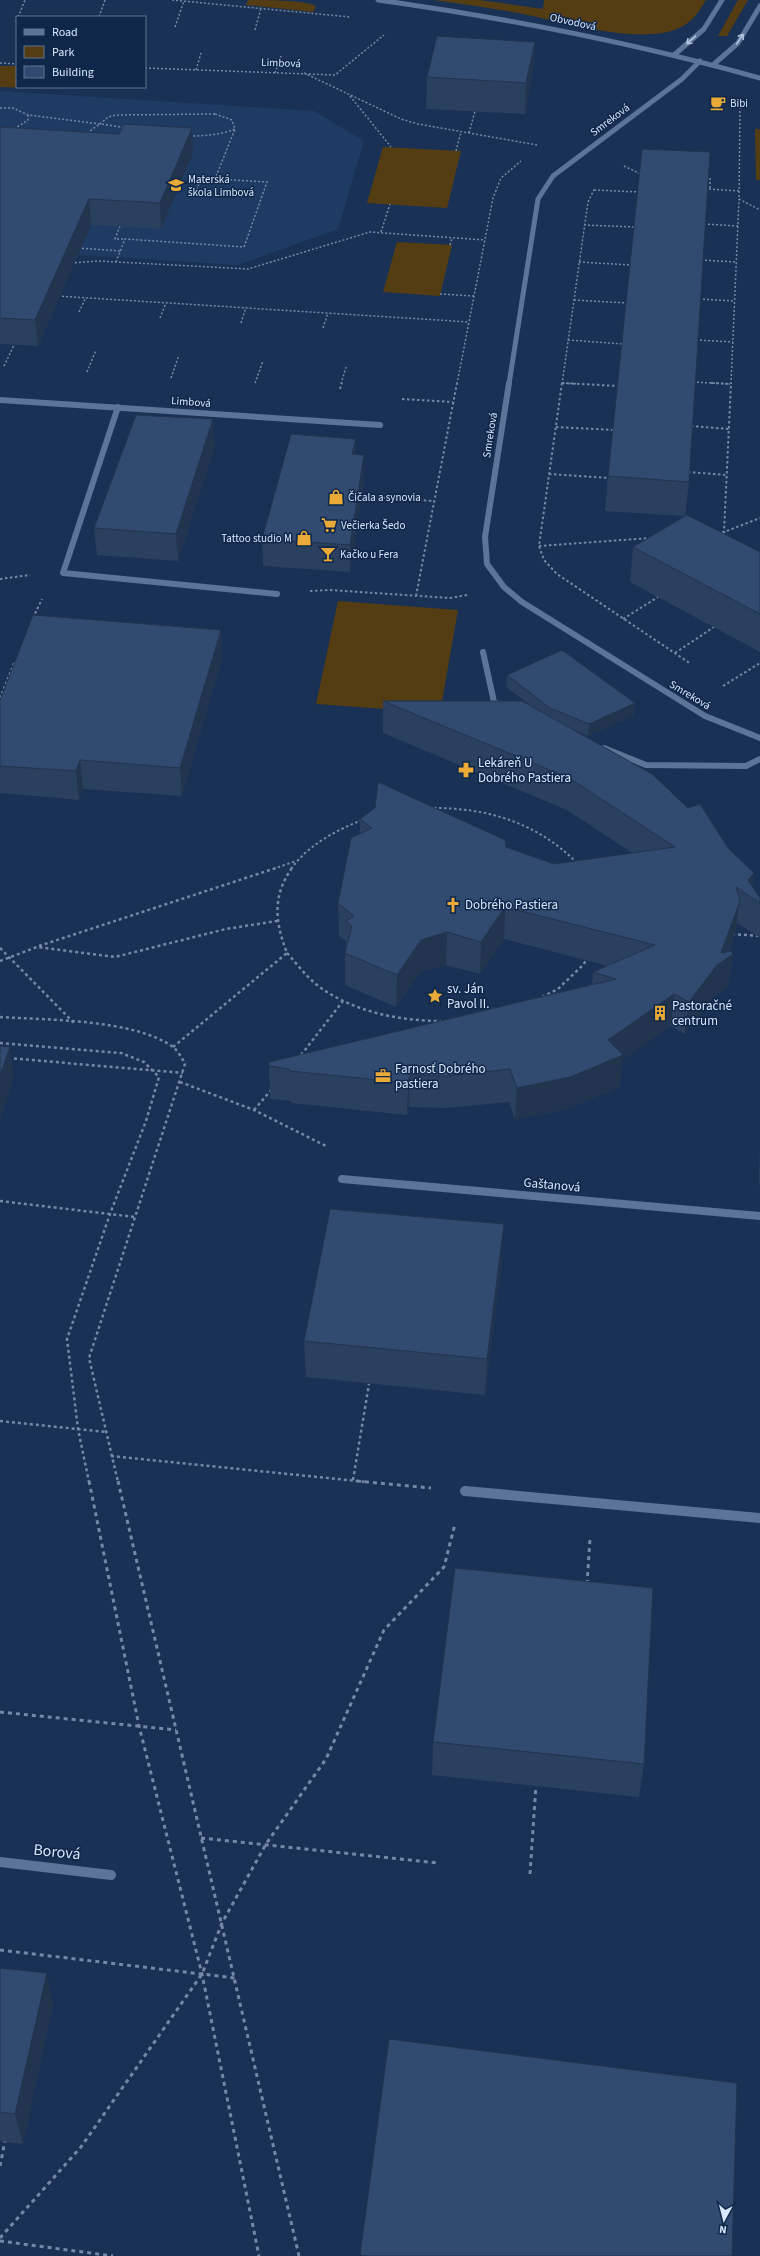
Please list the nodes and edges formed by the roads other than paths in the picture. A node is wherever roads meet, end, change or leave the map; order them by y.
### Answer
1 (378, 0) edge
2 (722, 0) edge
3 (760, 6) edge
4 (674, 55) junction
5 (700, 62) junction
6 (713, 65) junction
7 (760, 78) edge
8 (0, 400) edge
9 (118, 407) junction
10 (380, 425) dead end
11 (278, 594) road end
12 (483, 652) dead end
13 (508, 708) edge
14 (760, 738) edge
15 (595, 744) edge
16 (760, 760) edge
17 (342, 1179) road end
18 (760, 1216) edge
19 (464, 1491) road end
20 (760, 1518) edge
21 (0, 1862) edge
22 (111, 1874) dead end

1 - 4 street, Obvodová
2 -> 4 street
6 -> 3 street
4 - 5 street, Obvodová
5 - 6 street, Obvodová
5 - 14 street, Smreková
6 - 7 street, Obvodová
8 - 9 street, Limbová
9 - 10 street, Limbová
9 - 11 street
12 - 13 street
15 - 16 street
17 - 18 street, Gaštanová
19 - 20 street
21 - 22 street, Borová

